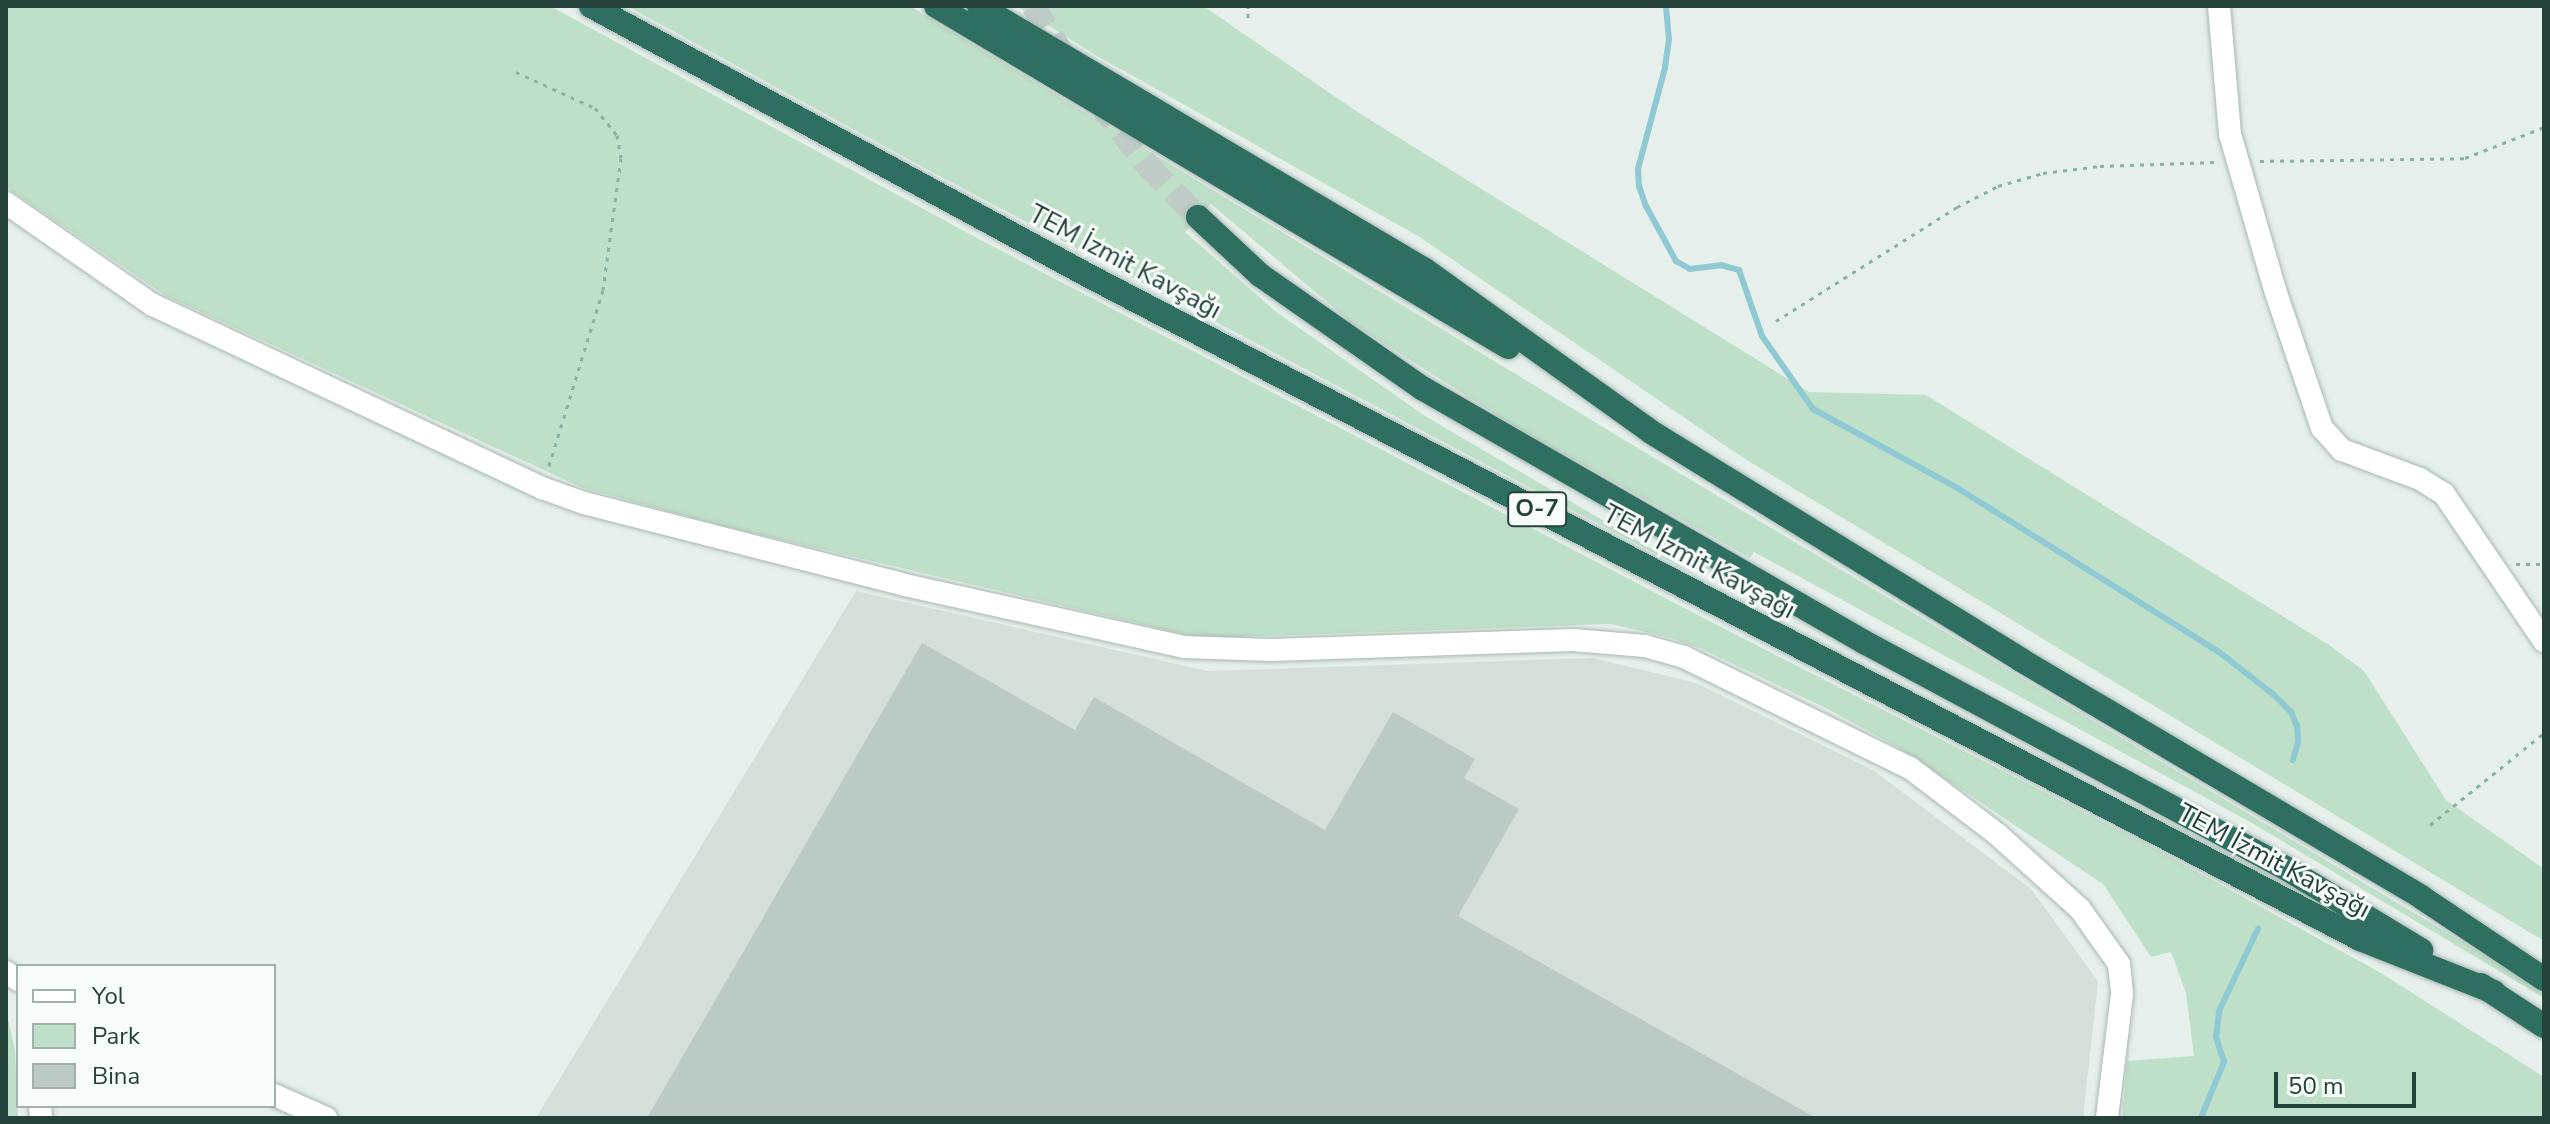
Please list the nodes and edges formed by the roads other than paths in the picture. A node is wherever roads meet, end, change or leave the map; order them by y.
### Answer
1 (591, 6) edge
2 (936, 6) edge
3 (979, 6) edge
4 (2219, 6) edge
5 (6, 203) edge
6 (1198, 217) tunnel mouth
7 (1651, 432) junction
8 (2544, 641) edge
9 (2544, 979) edge
10 (2494, 992) junction
11 (2544, 1026) edge
12 (276, 1096) edge
13 (326, 1118) edge
14 (2107, 1118) edge

1 - 10 highway, TEM İzmit Kavşağı / O-7
2 - 7 highway
3 - 7 highway
4 - 8 street
5 - 14 street
6 - 10 highway
7 - 9 highway
10 - 11 highway, O-7
12 - 13 street

